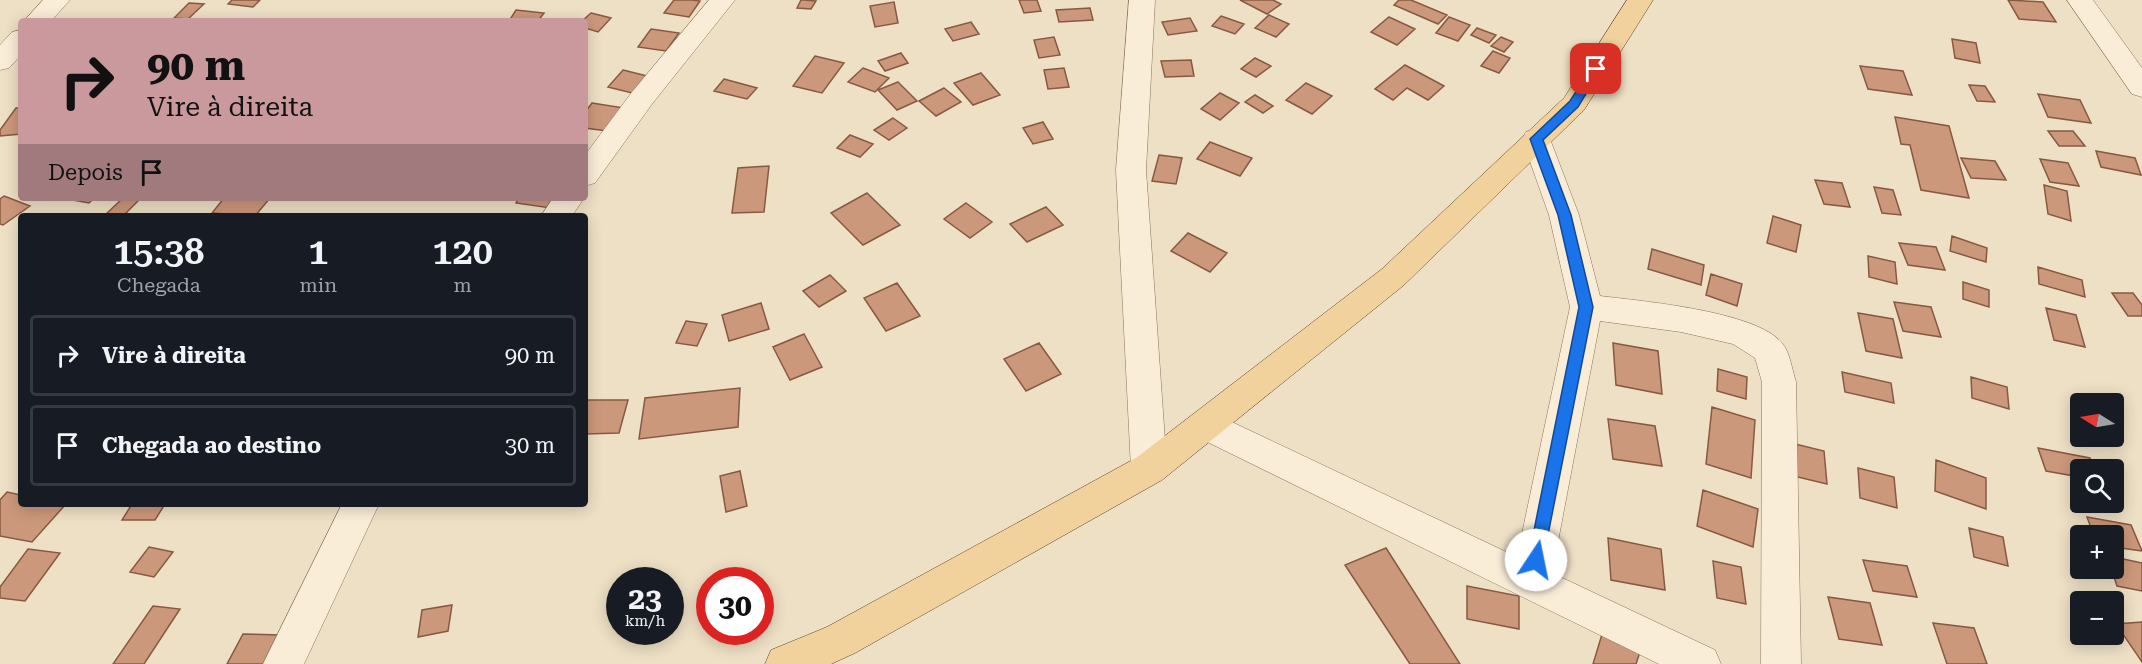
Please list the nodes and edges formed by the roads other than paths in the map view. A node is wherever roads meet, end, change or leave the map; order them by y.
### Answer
1 (57, 0) edge
2 (722, 0) edge
3 (1142, 0) edge
4 (1640, 0) edge
5 (2080, 0) edge
6 (40, 18) edge
7 (18, 41) edge
8 (0, 62) edge
9 (2142, 88) edge
10 (1536, 139) junction
11 (588, 172) edge
12 (1586, 307) junction
13 (1204, 425) junction
14 (1149, 469) junction
15 (360, 507) edge
16 (1531, 583) junction
17 (840, 652) edge
18 (283, 664) edge
19 (785, 664) edge
20 (1701, 664) edge
21 (1781, 664) edge

1 - 6 street
2 - 11 street
3 - 14 street
4 - 10 main road
5 - 9 street
7 - 8 street
10 - 12 street
10 - 13 main road
12 - 16 street
12 - 21 street
13 - 14 main road
13 - 16 street
14 - 17 main road
15 - 18 street
16 - 20 street
17 - 19 main road

